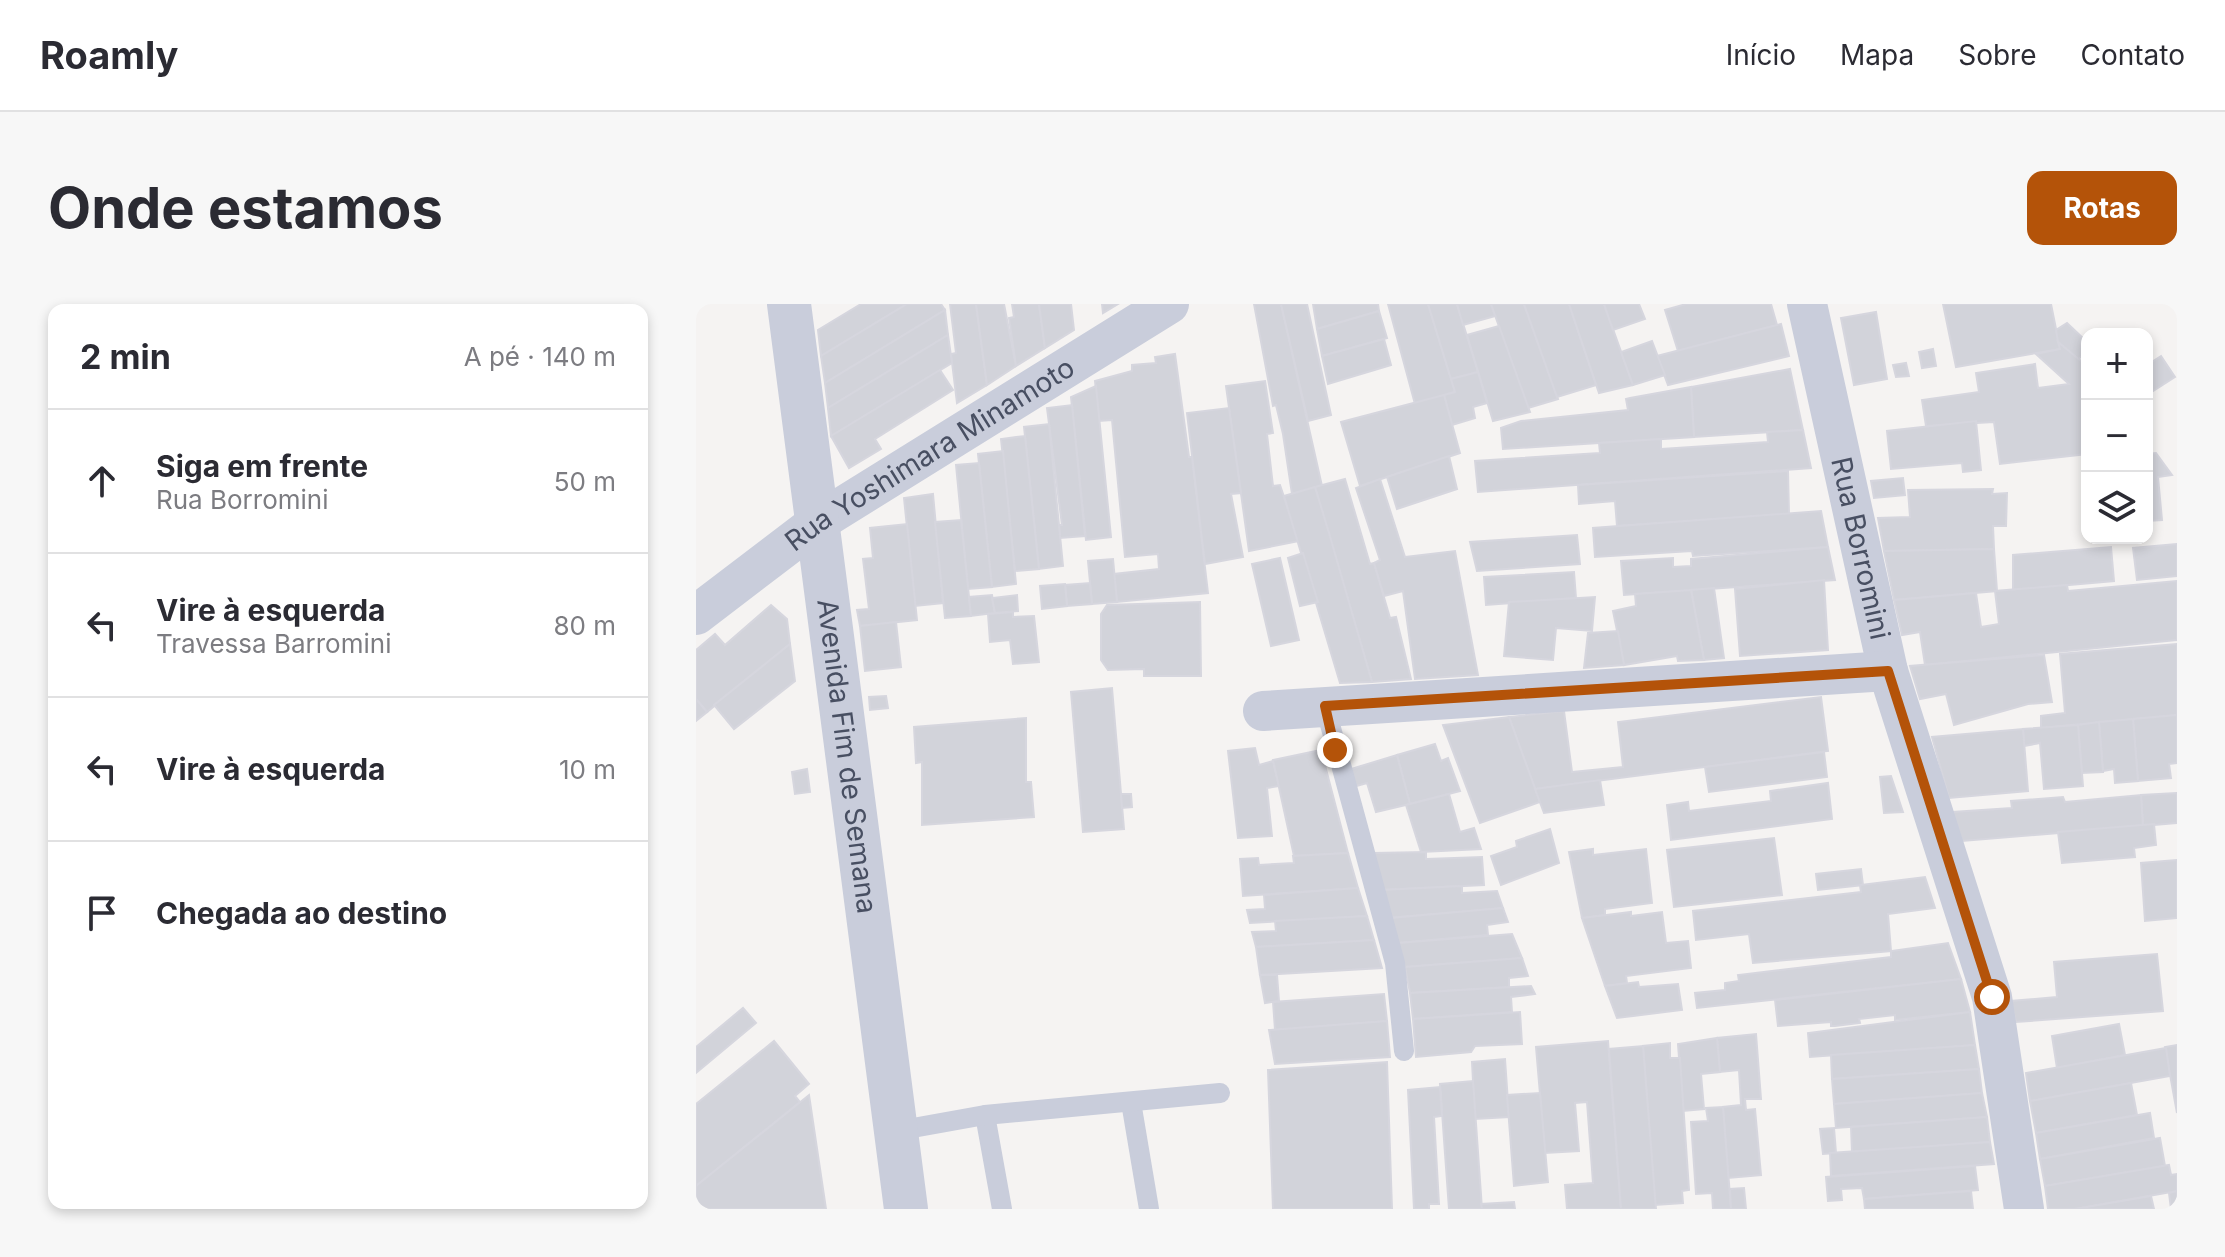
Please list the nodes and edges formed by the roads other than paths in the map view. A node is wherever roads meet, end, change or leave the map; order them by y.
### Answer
1 (789, 304) edge
2 (1169, 304) edge
3 (1807, 304) edge
4 (818, 522) junction
5 (696, 615) edge
6 (1888, 671) junction
7 (1325, 706) junction
8 (1263, 711) dead end
9 (1404, 1051) dead end
10 (1220, 1093) dead end
11 (1131, 1102) junction
12 (985, 1115) junction
13 (896, 1131) junction
14 (906, 1209) edge
15 (1002, 1209) edge
16 (1149, 1209) edge
17 (2024, 1209) edge

1 - 4 street, Avenida Fim de Semana
2 - 4 street, Rua Yoshimara Minamoto
3 - 6 street, Rua Borromini
4 - 5 street, Rua Yoshimara Minamoto
4 - 13 street, Avenida Fim de Semana
6 - 7 street
6 - 17 street, Rua Borromini
7 - 8 street
7 - 9 lane
10 - 11 lane
11 - 12 lane
11 - 16 lane
12 - 13 lane
12 - 15 lane
13 - 14 street, Avenida Fim de Semana

